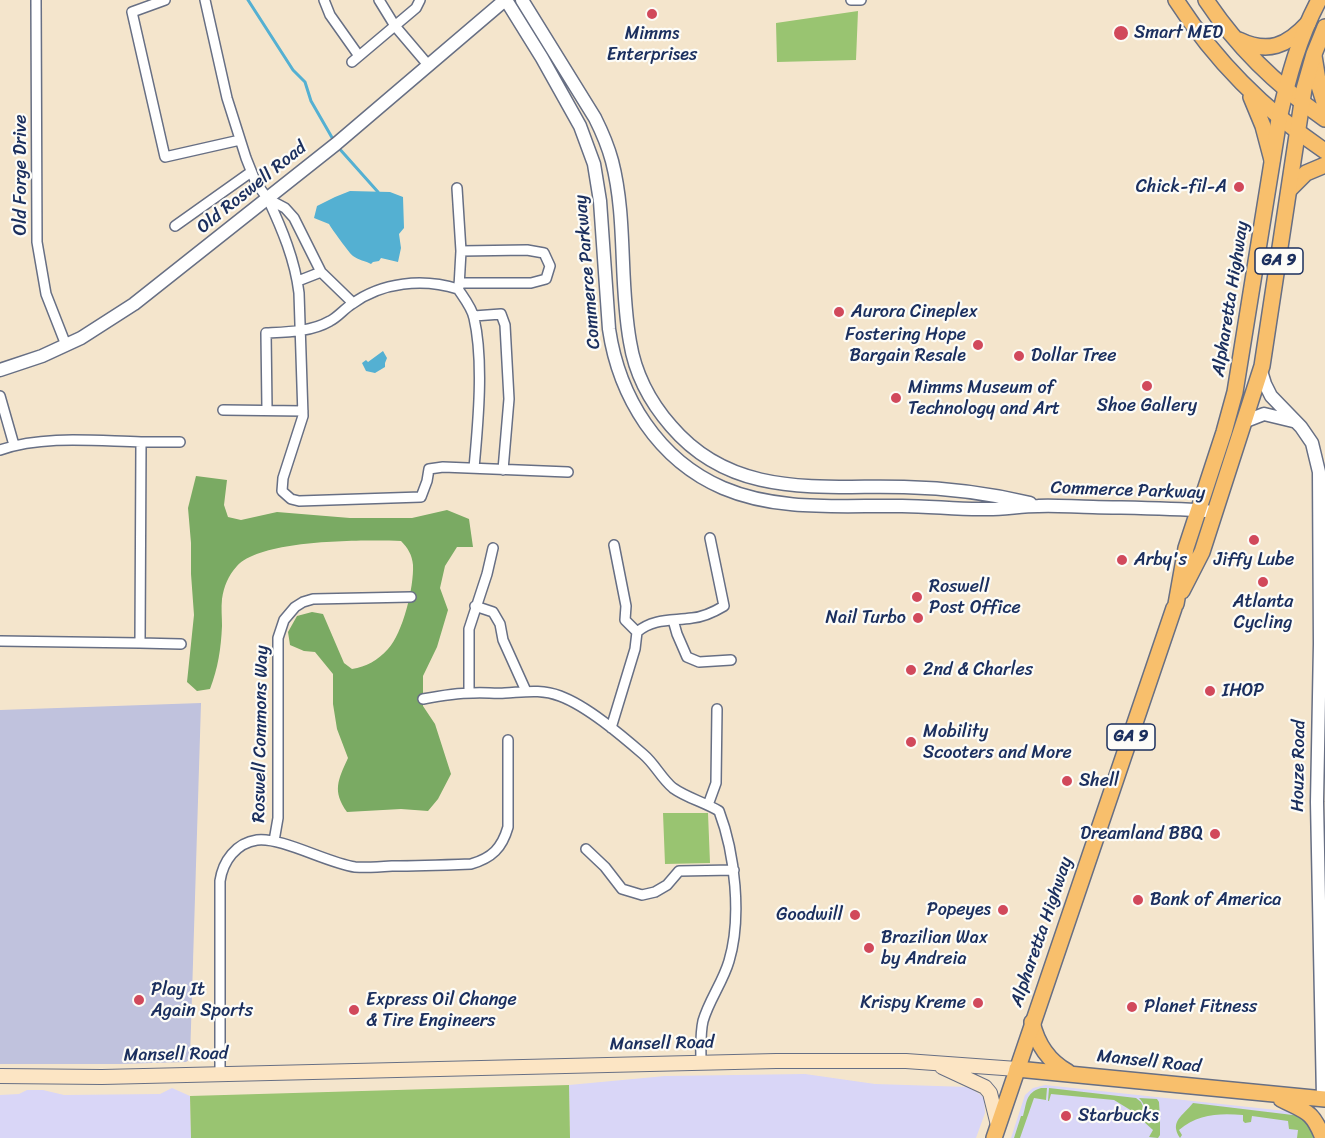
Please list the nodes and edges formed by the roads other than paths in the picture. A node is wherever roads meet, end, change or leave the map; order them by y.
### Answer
1 (36, 0) edge
2 (165, 0) edge
3 (205, 0) edge
4 (324, 0) edge
5 (379, 0) edge
6 (420, 0) edge
7 (506, 0) edge
8 (522, 0) edge
9 (851, 0) edge
10 (861, 0) edge
11 (1176, 0) edge
12 (1206, 0) edge
13 (1319, 0) edge
14 (153, 2) edge
15 (1308, 23) junction
16 (394, 26) junction
17 (1325, 27) edge
18 (1235, 37) junction
19 (1314, 54) junction
20 (429, 66) junction
21 (1286, 88) junction
22 (1246, 89) junction
23 (1302, 102) junction
24 (1325, 105) edge
25 (1279, 118) junction
26 (1325, 119) edge
27 (1298, 134) junction
28 (240, 140) junction
29 (1325, 151) edge
30 (1272, 160) junction
31 (1325, 165) edge
32 (251, 172) junction
33 (457, 188) dead end
34 (1290, 189) junction
35 (268, 199) junction
36 (175, 226) dead end
37 (461, 250) junction
38 (321, 272) junction
39 (298, 281) junction
40 (459, 286) junction
41 (353, 303) junction
42 (474, 316) junction
43 (300, 331) junction
44 (66, 345) junction
45 (0, 370) edge
46 (1261, 371) junction
47 (0, 396) edge
48 (267, 409) junction
49 (223, 410) dead end
50 (303, 411) junction
51 (1246, 421) junction
52 (1293, 421) junction
53 (4, 423) edge
54 (141, 442) junction
55 (180, 442) dead end
56 (14, 445) junction
57 (0, 450) edge
58 (474, 468) junction
59 (503, 470) junction
60 (568, 471) dead end
61 (1040, 506) junction
62 (1199, 510) junction
63 (1216, 512) junction
64 (710, 538) dead end
65 (614, 545) dead end
66 (493, 548) dead end
67 (411, 597) dead end
68 (476, 606) junction
69 (1175, 606) junction
70 (673, 620) junction
71 (637, 632) junction
72 (0, 641) edge
73 (140, 643) junction
74 (182, 644) dead end
75 (731, 660) dead end
76 (526, 691) junction
77 (469, 693) junction
78 (423, 699) dead end
79 (717, 709) dead end
80 (611, 728) junction
81 (508, 740) dead end
82 (708, 805) junction
83 (274, 841) junction
84 (586, 849) dead end
85 (734, 870) junction
86 (1032, 1022) junction
87 (932, 1062) junction
88 (701, 1063) junction
89 (1017, 1069) junction
90 (220, 1074) junction
91 (1073, 1074) junction
92 (0, 1076) edge
93 (1273, 1095) junction
94 (1324, 1098) edge
95 (1325, 1119) edge
96 (996, 1132) edge
97 (1323, 1138) edge

1 - 44 street, Old Forge Drive
2 - 14 street
3 - 28 street
4 - 16 street
5 - 16 street
6 - 16 street
7 - 20 street, Old Roswell Road
7 - 61 street, Commerce Parkway
8 - 61 street, Commerce Parkway
9 - 10 street
11 - 22 main road
12 - 18 main road
13 - 15 main road, Alpharetta Highway / GA 9
14 - 28 street
15 - 18 main road
15 - 21 main road, Alpharetta Highway / GA 9
16 - 20 street
17 - 19 main road, Alpharetta Highway / GA 9
18 - 21 main road
19 - 23 main road, Alpharetta Highway / GA 9
19 - 24 main road
20 - 35 street, Old Roswell Road
21 - 23 main road
21 - 25 main road, Alpharetta Highway / GA 9
22 - 25 main road
22 - 30 main road
23 - 26 main road
23 - 27 main road, Alpharetta Highway / GA 9
25 - 27 main road
25 - 30 main road, Alpharetta Highway / GA 9
27 - 29 main road
27 - 34 main road, Alpharetta Highway / GA 9
28 - 32 street
30 - 62 main road, Alpharetta Highway / GA 9
31 - 34 main road
32 - 35 street
32 - 36 street
33 - 37 street
34 - 46 main road, Alpharetta Highway / GA 9
35 - 38 street
35 - 39 street
35 - 44 street, Old Roswell Road
37 - 40 street
37 - 40 street
38 - 39 street
38 - 41 street
39 - 43 street
40 - 41 street
40 - 42 street
41 - 43 street
42 - 58 street
42 - 59 street
43 - 48 street
43 - 50 street
44 - 45 street, Old Roswell Road
46 - 51 main road, Alpharetta Highway / GA 9
46 - 52 street, Houze Road
47 - 53 street
48 - 49 street
48 - 50 street
50 - 58 street
51 - 52 street
51 - 63 main road, Alpharetta Highway / GA 9
52 - 94 street, Houze Road
53 - 56 street
54 - 55 street
54 - 56 street
54 - 73 street
56 - 57 street
58 - 59 street
59 - 60 street
61 - 62 street, Commerce Parkway
62 - 63 street, Commerce Parkway
62 - 69 main road, Alpharetta Highway / GA 9
63 - 69 main road, Alpharetta Highway / GA 9
64 - 70 street
65 - 71 street
66 - 68 street
67 - 83 street, Roswell Commons Way
68 - 76 street
68 - 77 street
69 - 86 main road, Alpharetta Highway / GA 9
70 - 71 street
70 - 75 street
71 - 80 street
72 - 73 street
73 - 74 street
76 - 77 street
76 - 80 street
77 - 78 street
79 - 82 street
80 - 82 street
81 - 83 street
82 - 85 street
83 - 90 street
84 - 85 street
85 - 88 street
86 - 89 main road, Alpharetta Highway / GA 9
86 - 91 main road
87 - 88 main road, Mansell Road
87 - 89 main road, Mansell Road
87 - 96 main road
88 - 90 main road, Mansell Road
89 - 91 main road, Mansell Road
89 - 96 main road, Alpharetta Highway / GA 9
90 - 92 main road, Mansell Road
91 - 93 main road, Mansell Road
93 - 94 main road, Mansell Road
93 - 97 main road
94 - 95 main road, Houze Road

